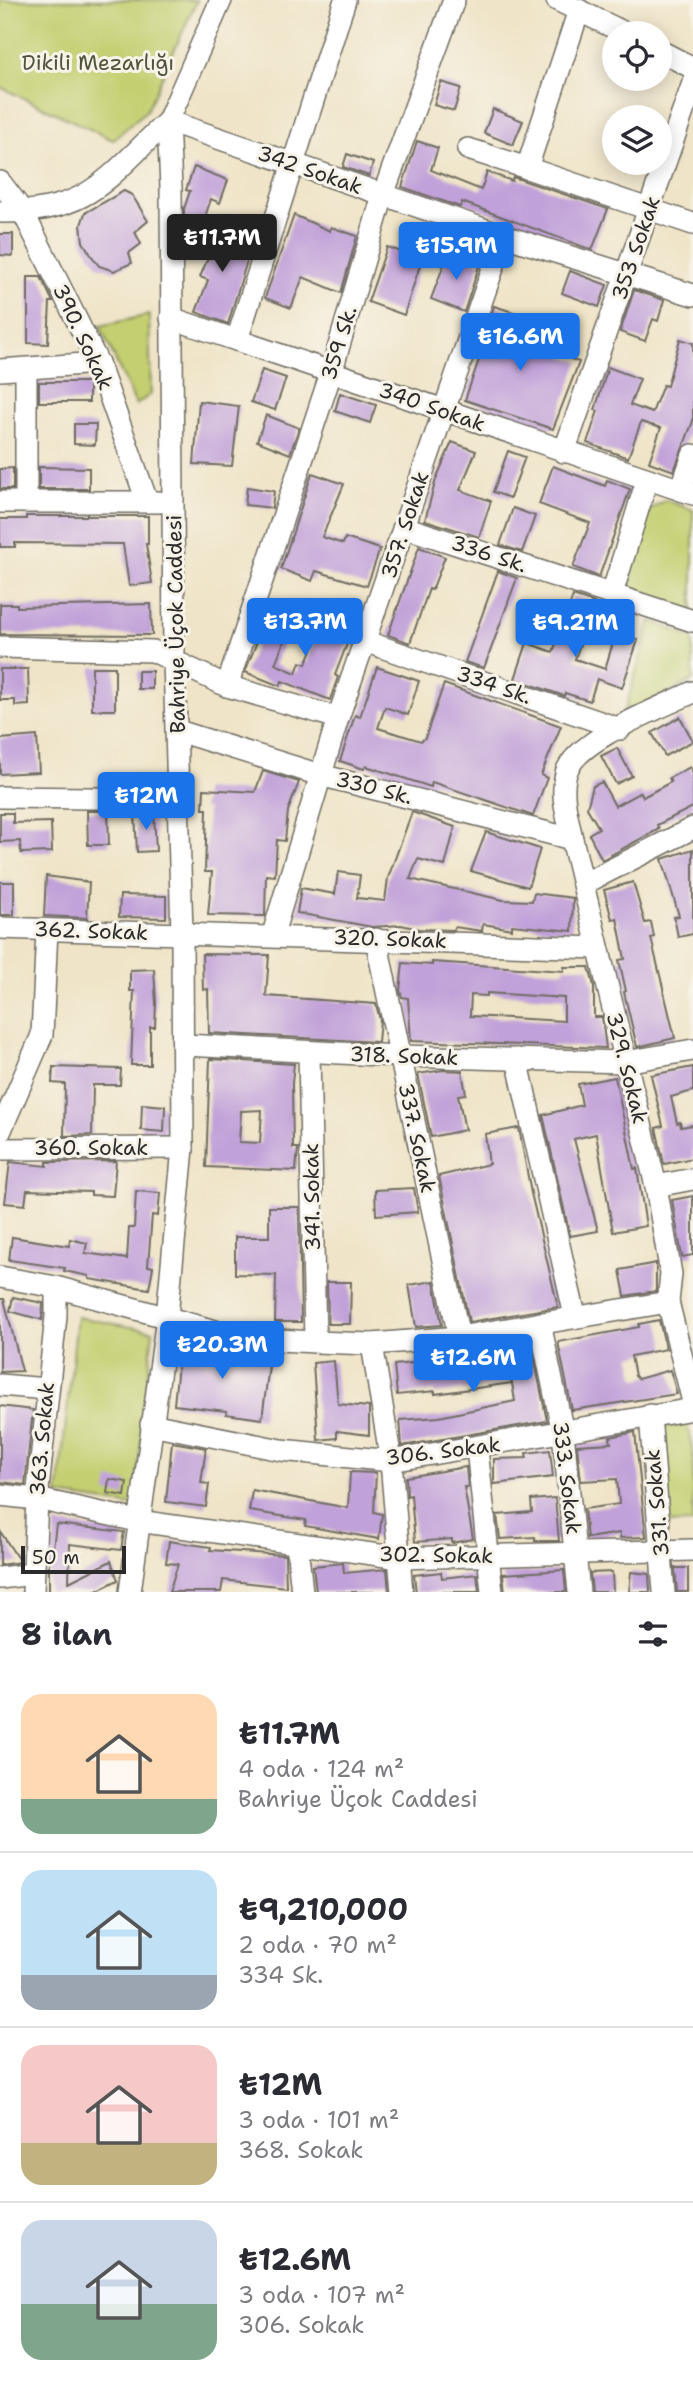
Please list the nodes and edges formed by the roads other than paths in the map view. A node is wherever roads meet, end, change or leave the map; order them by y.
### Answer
1 (221, 0) edge
2 (345, 0) edge
3 (454, 0) edge
4 (557, 0) edge
5 (579, 10) junction
6 (602, 22) edge
7 (672, 57) edge
8 (693, 68) edge
9 (693, 83) edge
10 (168, 121) junction
11 (468, 149) dead end
12 (292, 164) junction
13 (527, 168) junction
14 (0, 182) edge
15 (383, 195) junction
16 (650, 210) junction
17 (0, 212) edge
18 (23, 212) junction
19 (693, 224) edge
20 (504, 236) junction
21 (627, 275) junction
22 (693, 295) edge
23 (171, 318) junction
24 (237, 340) junction
25 (98, 363) junction
26 (26, 369) junction
27 (0, 370) edge
28 (331, 373) junction
29 (443, 410) junction
30 (564, 453) junction
31 (693, 456) edge
32 (648, 480) junction
33 (687, 492) edge
34 (147, 500) junction
35 (0, 502) edge
36 (26, 502) junction
37 (173, 504) junction
38 (404, 527) junction
39 (612, 594) junction
40 (693, 621) edge
41 (367, 642) junction
42 (0, 647) edge
43 (174, 659) junction
44 (227, 686) junction
45 (693, 692) edge
46 (338, 718) junction
47 (620, 729) junction
48 (178, 731) junction
49 (320, 775) junction
50 (0, 797) edge
51 (180, 799) junction
52 (693, 828) edge
53 (572, 839) junction
54 (585, 883) junction
55 (0, 928) edge
56 (47, 930) junction
57 (182, 933) junction
58 (273, 934) junction
59 (376, 939) junction
60 (598, 947) junction
61 (184, 1045) junction
62 (693, 1050) edge
63 (309, 1052) junction
64 (399, 1056) junction
65 (517, 1059) junction
66 (625, 1062) junction
67 (0, 1132) edge
68 (183, 1147) junction
69 (0, 1149) edge
70 (693, 1179) edge
71 (656, 1186) junction
72 (0, 1277) edge
73 (56, 1287) junction
74 (668, 1302) junction
75 (575, 1316) junction
76 (167, 1317) junction
77 (540, 1323) junction
78 (459, 1337) junction
79 (315, 1342) junction
80 (372, 1343) junction
81 (0, 1385) edge
82 (47, 1389) junction
83 (693, 1402) edge
84 (693, 1409) edge
85 (650, 1415) junction
86 (151, 1424) junction
87 (563, 1433) junction
88 (477, 1448) junction
89 (391, 1461) junction
90 (0, 1495) edge
91 (37, 1499) junction
92 (138, 1521) junction
93 (297, 1544) junction
94 (693, 1550) edge
95 (661, 1553) junction
96 (577, 1554) junction
97 (400, 1558) junction
98 (488, 1558) junction
99 (0, 1578) edge
100 (33, 1583) edge
101 (130, 1592) edge
102 (302, 1592) edge
103 (402, 1592) edge
104 (492, 1592) edge
105 (579, 1592) edge
106 (664, 1592) edge

1 - 10 street, Bahriye Üçok Caddesi
2 - 12 street
3 - 15 street, 359 Sk.
4 - 5 street
5 - 6 street
5 - 13 street
7 - 8 street
9 - 16 street, 353 Sokak
10 - 12 street, 342 Sokak
10 - 18 street
10 - 23 street, Bahriye Üçok Caddesi
11 - 13 street
12 - 15 street, 342 Sokak
12 - 24 street
13 - 16 street
14 - 18 street, 390. Sokak
15 - 20 street, 342 Sokak
15 - 28 street, 359 Sk.
16 - 19 street
16 - 21 street, 353 Sokak
17 - 18 street
18 - 25 street, 390. Sokak
20 - 21 street, 342 Sokak
20 - 29 street, 357. Sokak
21 - 22 street, 342 Sokak
21 - 30 street, 353 Sokak
23 - 24 street, 340 Sokak
23 - 37 street, Bahriye Üçok Caddesi
24 - 28 street, 340 Sokak
25 - 26 street
25 - 34 street, 390. Sokak
26 - 27 street
26 - 36 street
28 - 29 street, 340 Sokak
28 - 44 street, 359 Sk.
29 - 30 street, 340 Sokak
29 - 38 street, 357. Sokak
30 - 32 street, 340 Sokak
31 - 33 street
32 - 33 street, 340 Sokak
32 - 39 street
34 - 36 street
34 - 37 street
35 - 36 street
37 - 43 street, Bahriye Üçok Caddesi
38 - 39 street, 336 Sk.
38 - 41 street, 357. Sokak
39 - 40 street, 336 Sk.
41 - 46 street, 357. Sokak
41 - 47 street, 334 Sk.
42 - 43 street
43 - 44 street
43 - 48 street, Bahriye Üçok Caddesi
44 - 46 street
45 - 47 street, 329. Sokak
46 - 49 street, 357. Sokak
47 - 53 street, 329. Sokak
48 - 49 street, 330 Sk.
48 - 51 street, Bahriye Üçok Caddesi
49 - 53 street, 330 Sk.
49 - 58 street, 357. Sokak
50 - 51 street
51 - 57 street, Bahriye Üçok Caddesi
52 - 54 street
53 - 54 street, 329. Sokak
54 - 60 street, 329. Sokak
55 - 56 street, 362. Sokak
56 - 57 street, 362. Sokak
56 - 67 street
57 - 58 street, 320. Sokak
57 - 61 street, Bahriye Üçok Caddesi
58 - 59 street, 320. Sokak
59 - 60 street, 320. Sokak
59 - 64 street, 337. Sokak
60 - 66 street, 329. Sokak
61 - 63 street, 318. Sokak
61 - 68 street, Bahriye Üçok Caddesi
62 - 66 street, 318. Sokak
63 - 64 street, 318. Sokak
63 - 79 street, 341. Sokak
64 - 65 street, 318. Sokak
64 - 78 street, 337. Sokak
65 - 66 street, 318. Sokak
65 - 75 street
66 - 71 street, 329. Sokak
68 - 69 street, 360. Sokak
68 - 76 street, Bahriye Üçok Caddesi
70 - 71 street
71 - 74 street, 329. Sokak
72 - 73 street
73 - 76 street
73 - 82 street, 363. Sokak
74 - 75 street
74 - 83 street, 329. Sokak
75 - 77 street
76 - 79 street
76 - 86 street, Bahriye Üçok Caddesi
77 - 78 street
77 - 87 street, 333. Sokak
78 - 80 street
79 - 80 street
80 - 89 street
81 - 82 street
82 - 91 street, 363. Sokak
84 - 85 street, 306. Sokak
85 - 87 street, 306. Sokak
85 - 95 street, 331. Sokak
86 - 89 street, 306. Sokak
86 - 92 street, Bahriye Üçok Caddesi
87 - 88 street, 306. Sokak
87 - 96 street, 333. Sokak
88 - 89 street, 306. Sokak
88 - 98 street
89 - 97 street
90 - 91 street, 302. Sokak
91 - 92 street, 302. Sokak
91 - 100 street, 363. Sokak
92 - 93 street, 302. Sokak
92 - 101 street, Bahriye Üçok Caddesi
93 - 97 street, 302. Sokak
93 - 102 street
94 - 95 street, 302. Sokak
95 - 96 street, 302. Sokak
95 - 106 street, 331. Sokak
96 - 98 street, 302. Sokak
96 - 105 street, 333. Sokak
97 - 98 street, 302. Sokak
97 - 103 street
98 - 104 street
99 - 100 street

